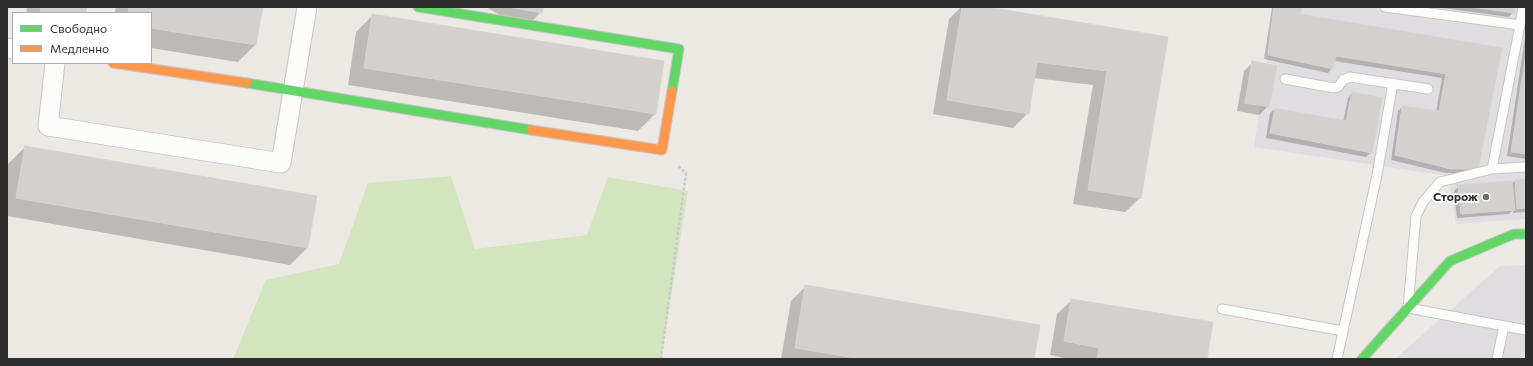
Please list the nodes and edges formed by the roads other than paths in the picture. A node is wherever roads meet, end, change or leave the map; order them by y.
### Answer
1 (307, 7) edge
2 (418, 7) edge
3 (1386, 7) edge
4 (1523, 7) edge
5 (494, 13) edge
6 (1520, 25) junction
7 (55, 64) edge
8 (121, 64) edge
9 (1285, 79) dead end
10 (1393, 83) junction
11 (1428, 89) dead end
12 (294, 90) junction
13 (1526, 167) edge
14 (1492, 169) junction
15 (1526, 234) edge
16 (1408, 308) junction
17 (1222, 309) dead end
18 (1504, 326) junction
19 (1526, 330) edge
20 (1343, 331) junction
21 (1337, 359) edge
22 (1362, 359) edge
23 (1497, 359) edge

1 - 12 street
2 - 5 street
3 - 6 lane
4 - 6 lane
5 - 12 street
6 - 14 lane
7 - 12 street
8 - 12 street
9 - 10 lane
10 - 11 lane
10 - 20 lane
13 - 14 lane
14 - 16 lane
15 - 16 street
16 - 18 lane
16 - 22 street
17 - 20 lane
18 - 19 lane
18 - 23 lane
20 - 21 lane

